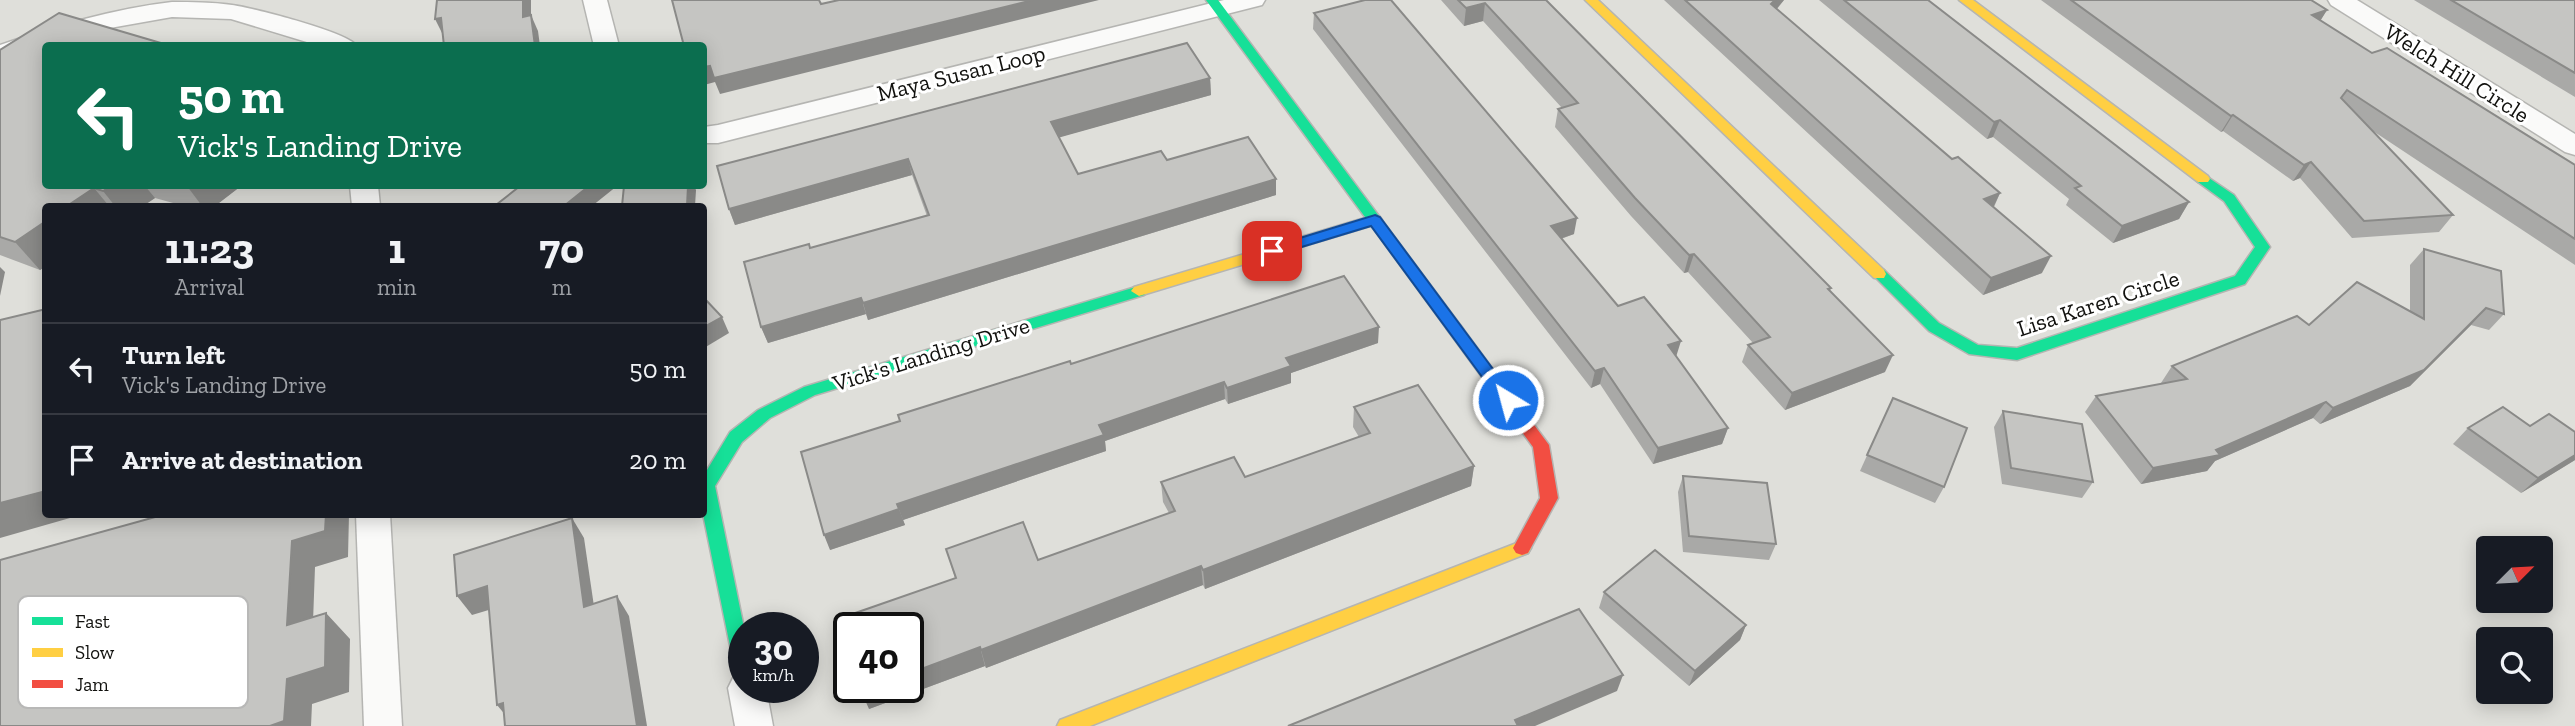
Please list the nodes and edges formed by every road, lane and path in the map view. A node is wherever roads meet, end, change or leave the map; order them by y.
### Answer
1 (594, 0) edge
2 (1253, 0) edge
3 (1591, 0) edge
4 (1965, 0) edge
5 (2340, 0) edge
6 (1215, 4) edge
7 (334, 42) edge
8 (606, 42) edge
9 (0, 54) edge
10 (707, 135) edge
11 (2575, 146) edge
12 (1375, 220) junction
13 (707, 483) edge
14 (707, 490) edge
15 (373, 518) edge
16 (732, 612) edge
17 (750, 703) edge
18 (383, 726) edge
19 (754, 726) edge
20 (1067, 726) edge

1 - 8 street
2 - 6 street, Maya Susan Loop
3 - 4 street, Lisa Karen Circle
5 - 11 street, Welch Hill Circle
6 - 10 street, Maya Susan Loop
6 - 12 street
7 - 9 street
12 - 13 street, Vick's Landing Drive
12 - 20 street
14 - 16 street, Vick's Landing Drive
15 - 18 street
17 - 19 street

